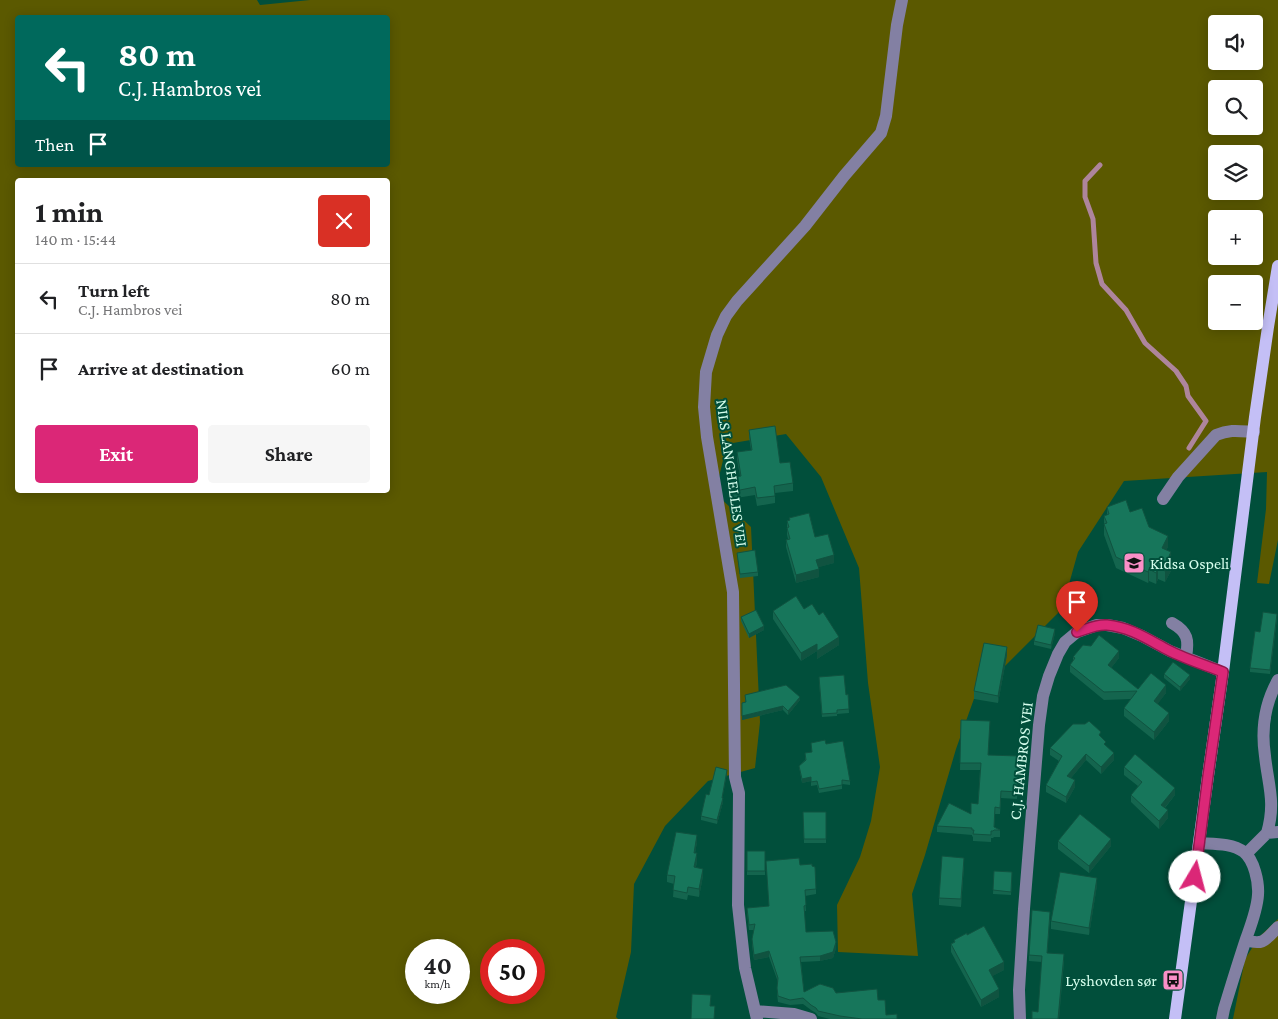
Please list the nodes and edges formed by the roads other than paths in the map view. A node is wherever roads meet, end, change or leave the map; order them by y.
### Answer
1 (902, 0) edge
2 (1278, 266) edge
3 (1254, 432) junction
4 (1163, 499) dead end
5 (1172, 623) dead end
6 (1186, 657) junction
7 (1223, 672) junction
8 (1278, 680) edge
9 (1272, 833) edge
10 (1199, 843) junction
11 (1246, 854) junction
12 (1278, 926) edge
13 (1246, 940) junction
14 (756, 1015) edge
15 (811, 1019) edge
16 (1020, 1019) edge
17 (1175, 1019) edge
18 (1222, 1019) edge

1 - 14 street, NILS LANGHELLES VEI
2 - 3 main road
3 - 4 street
3 - 7 main road
5 - 6 street
6 - 7 street, C.J. HAMBROS VEI
6 - 16 street, C.J. HAMBROS VEI
7 - 10 main road
8 - 9 street
9 - 11 street
10 - 11 street
10 - 17 main road
11 - 13 street
12 - 13 street
13 - 18 street
14 - 15 street, NILS LANGHELLES VEI

